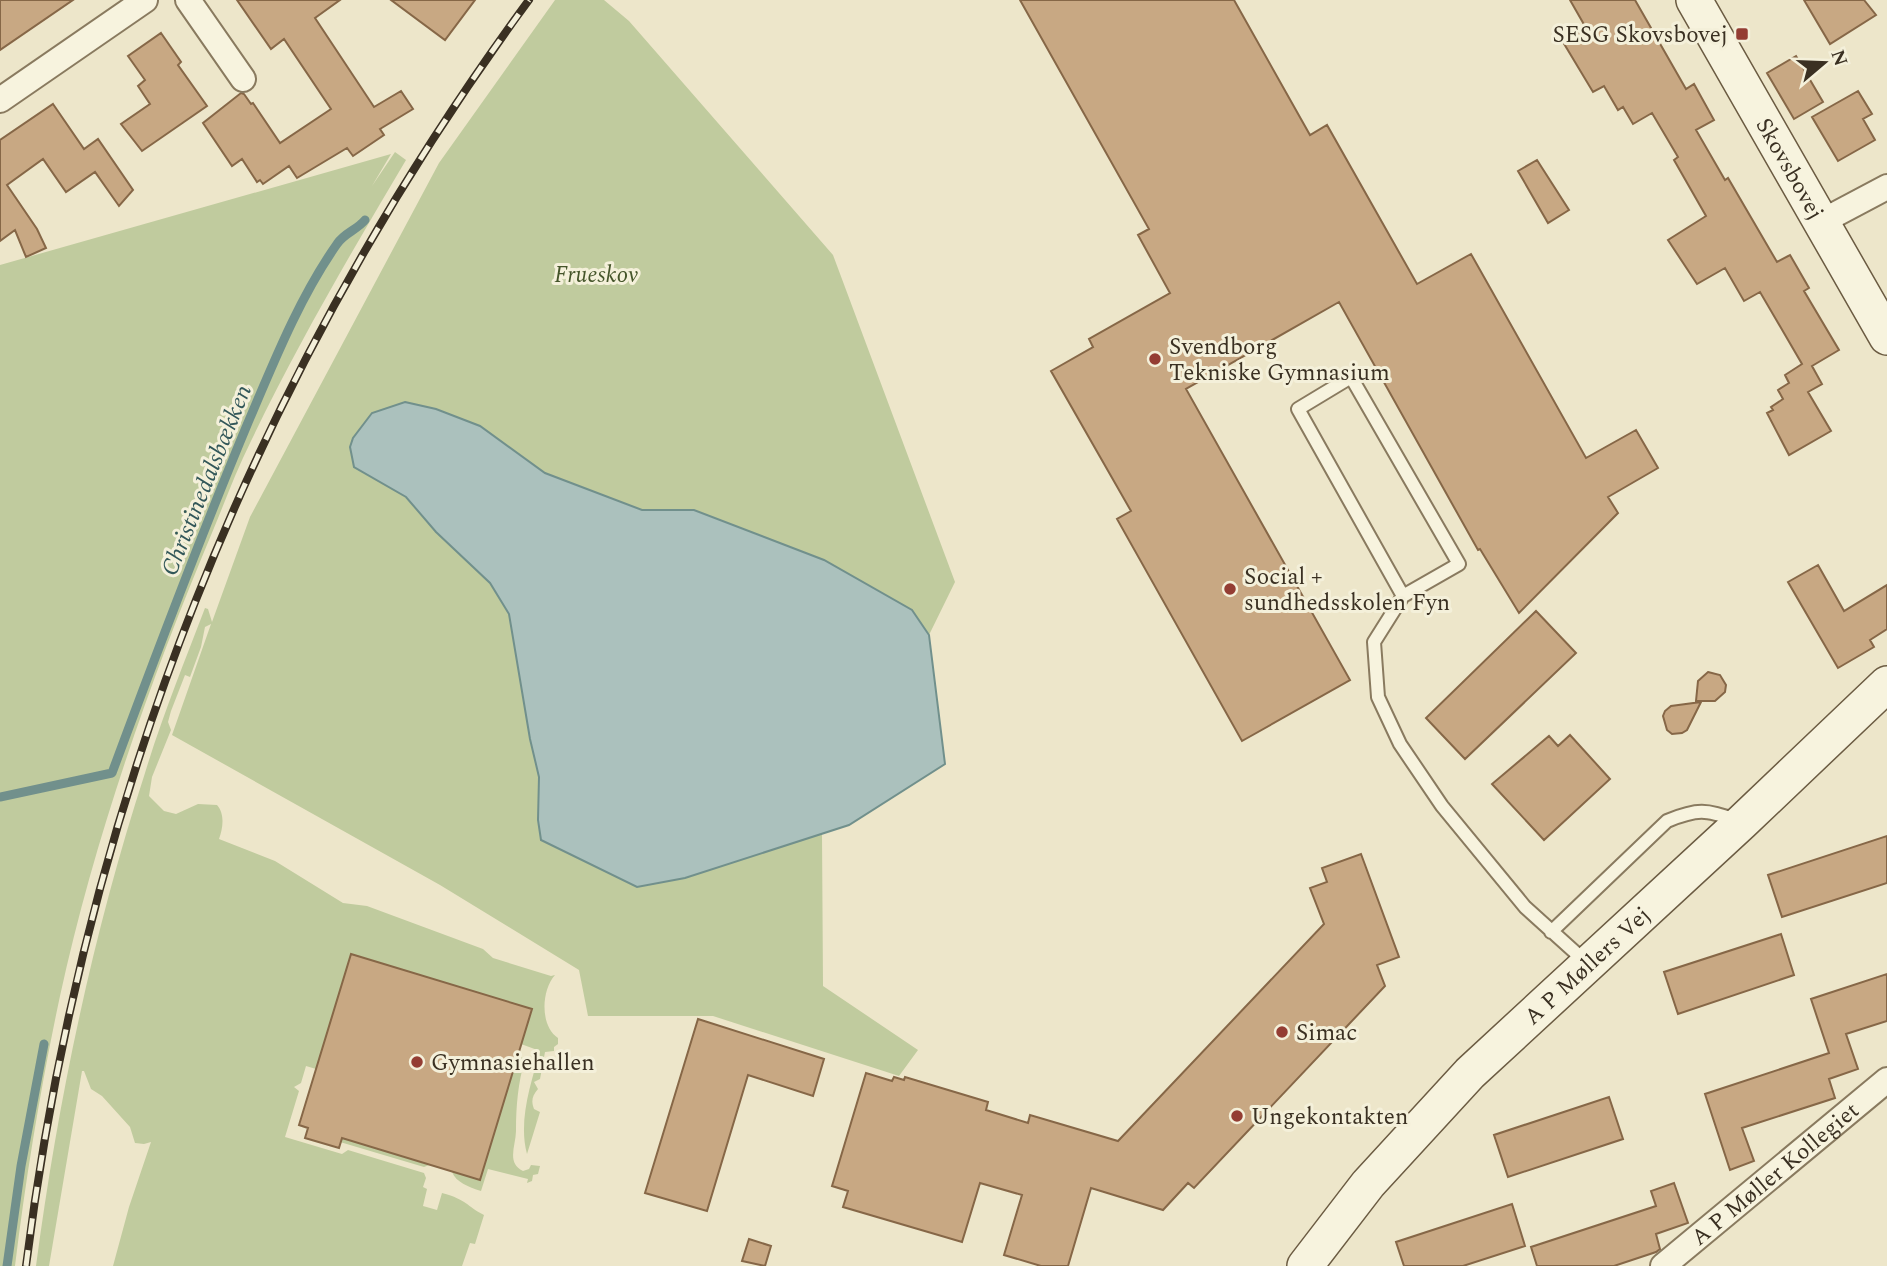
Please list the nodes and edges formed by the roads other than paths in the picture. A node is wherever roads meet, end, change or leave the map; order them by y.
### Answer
1 (145, 0) edge
2 (188, 0) edge
3 (1694, 0) edge
4 (243, 79) dead end
5 (0, 100) edge
6 (1887, 187) edge
7 (1821, 222) junction
8 (1887, 337) edge
9 (1403, 596) junction
10 (1887, 684) edge
11 (1742, 822) junction
12 (1551, 932) junction
13 (1587, 963) junction
14 (1887, 1080) edge
15 (1305, 1266) edge
16 (1663, 1266) edge

1 - 5 street
2 - 4 street
3 - 7 street, Skovsbovej
6 - 7 street
7 - 8 street, Skovsbovej
9 - 9 lane
9 - 12 lane
10 - 11 street, A P Møllers Vej
11 - 12 lane
11 - 13 street, A P Møllers Vej
12 - 13 lane
13 - 15 street, A P Møllers Vej
14 - 16 street, A P Møller Kollegiet

